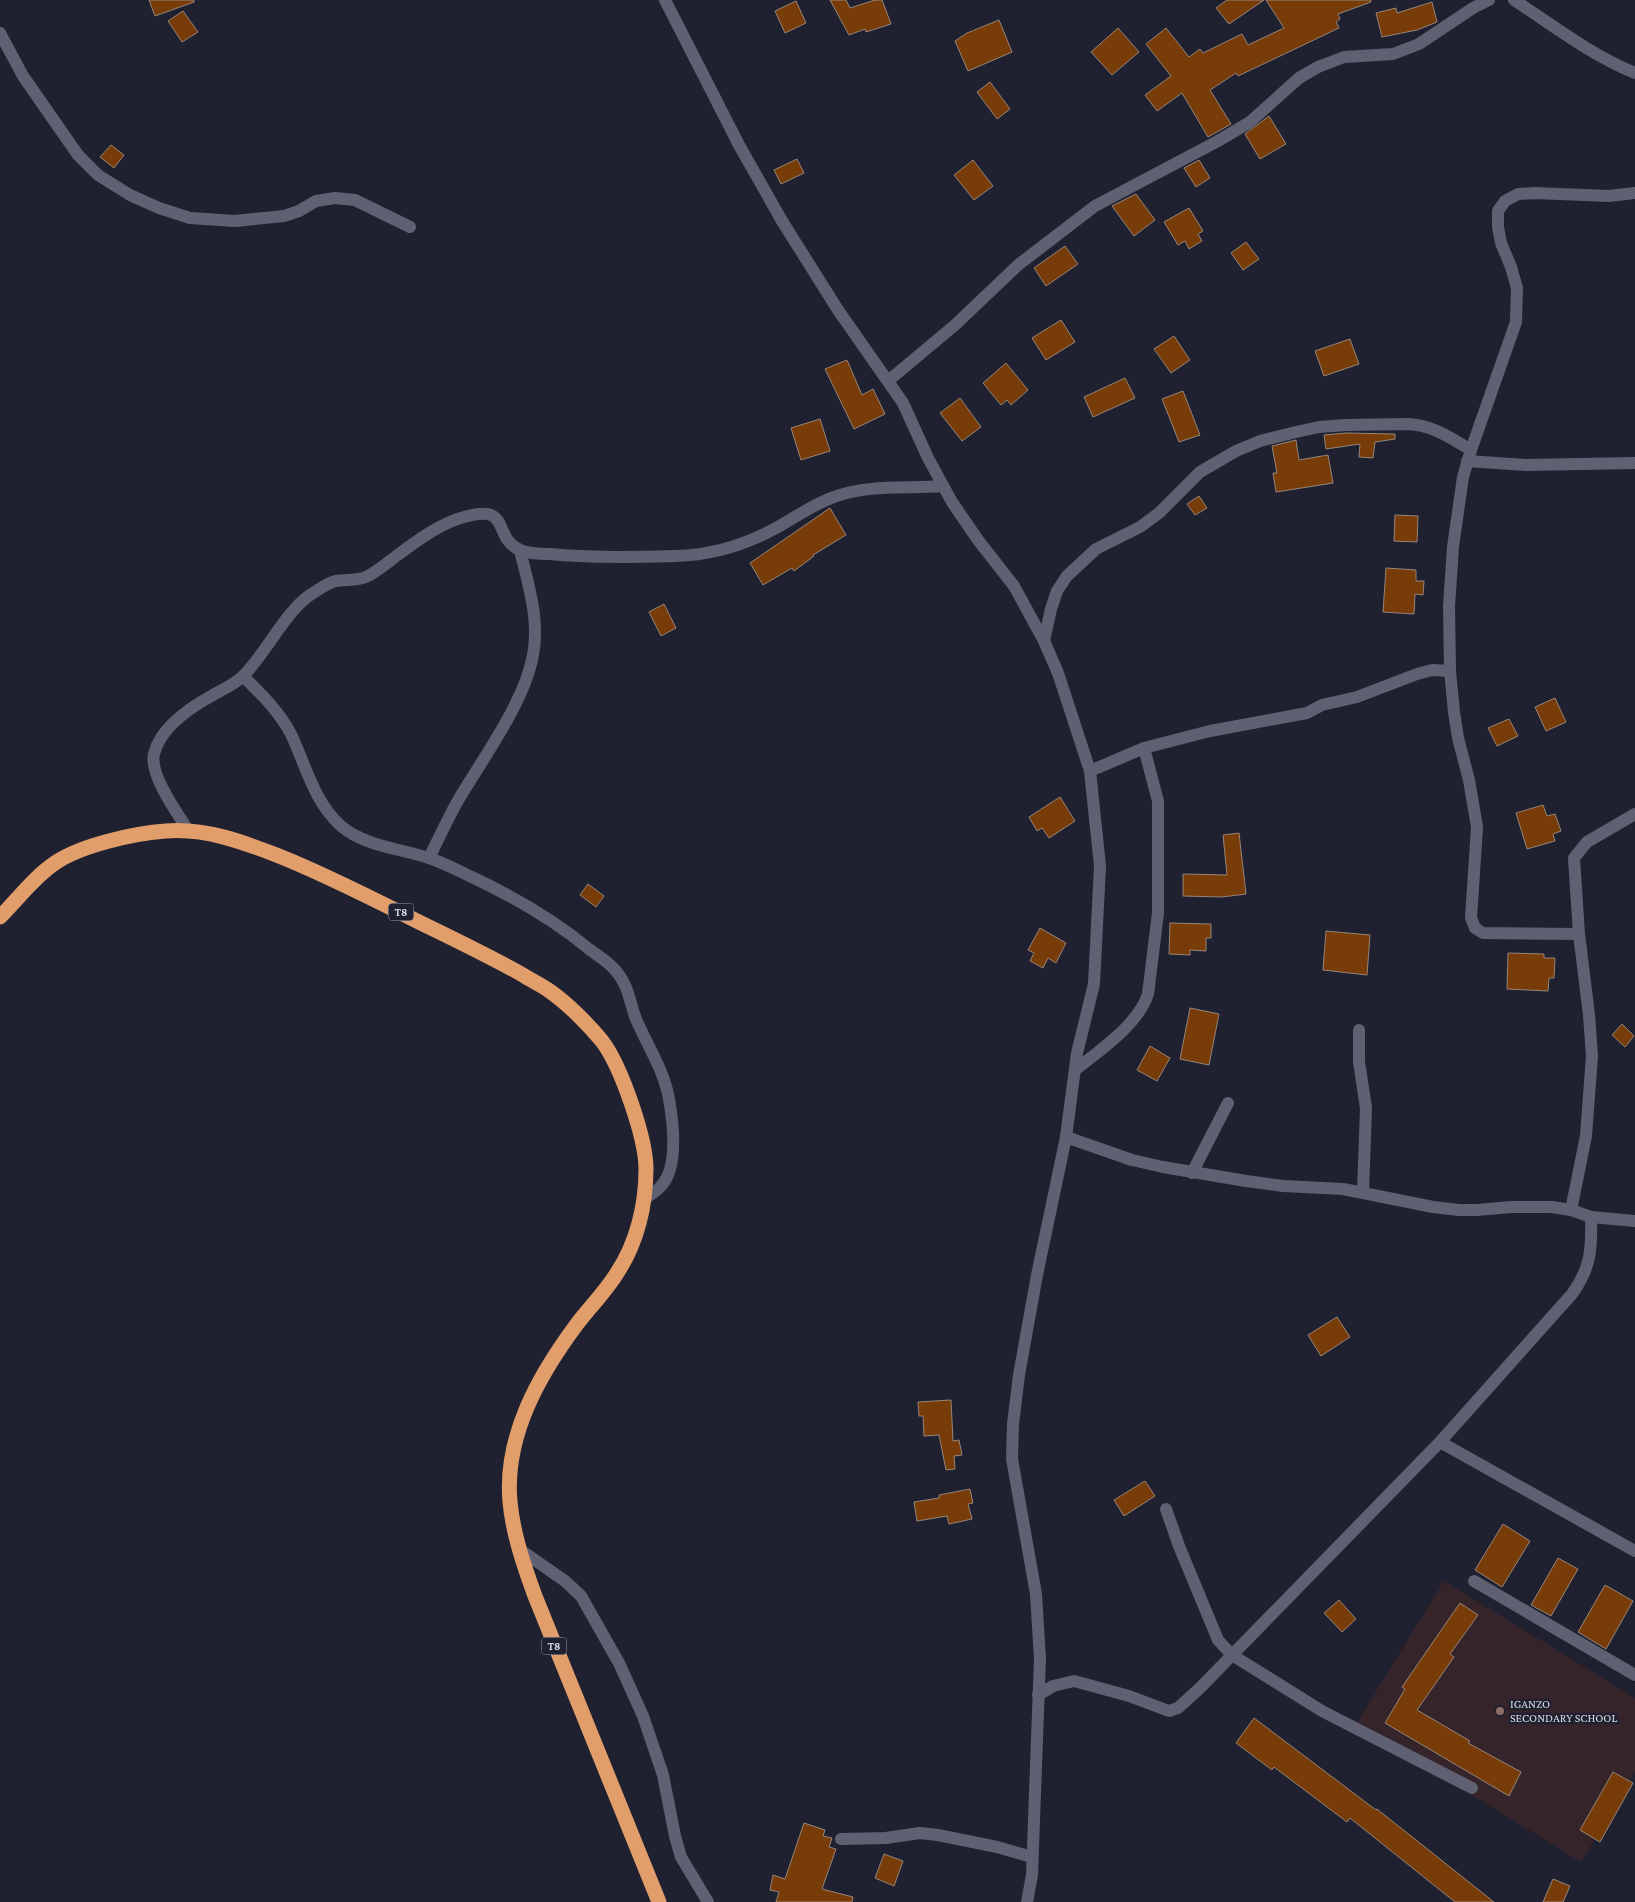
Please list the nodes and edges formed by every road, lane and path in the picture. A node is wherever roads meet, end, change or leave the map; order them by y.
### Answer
1 (664, 0) edge
2 (1489, 0) edge
3 (1514, 0) edge
4 (0, 33) edge
5 (1635, 73) edge
6 (1635, 193) edge
7 (410, 227) dead end
8 (888, 381) junction
9 (1469, 456) junction
10 (1635, 463) edge
11 (943, 486) junction
12 (520, 550) junction
13 (1044, 641) junction
14 (1450, 671) junction
15 (243, 676) junction
16 (1144, 748) junction
17 (1090, 771) junction
18 (1635, 814) edge
19 (188, 830) junction
20 (429, 858) junction
21 (0, 917) edge
22 (1579, 934) junction
23 (1359, 1030) dead end
24 (1075, 1070) junction
25 (1228, 1103) dead end
26 (1066, 1137) junction
27 (1192, 1173) junction
28 (1363, 1192) junction
29 (643, 1200) junction
30 (1571, 1210) junction
31 (1591, 1217) junction
32 (1635, 1221) edge
33 (1440, 1442) junction
34 (1166, 1509) dead end
35 (520, 1548) junction
36 (1635, 1551) edge
37 (1474, 1581) dead end
38 (1232, 1655) junction
39 (1635, 1675) edge
40 (1038, 1695) junction
41 (1472, 1788) dead end
42 (841, 1839) dead end
43 (1032, 1857) junction
44 (659, 1902) edge
45 (708, 1902) edge
46 (1027, 1902) edge

1 - 8 street
2 - 8 street
3 - 5 street
4 - 7 street
6 - 9 street
8 - 11 street
9 - 10 street
9 - 13 street
9 - 14 street
11 - 12 street
11 - 13 street
12 - 15 street
12 - 20 street
13 - 17 street
14 - 16 street
14 - 22 street
15 - 19 street
15 - 20 street
16 - 17 street
16 - 24 street
17 - 24 street
18 - 22 street
19 - 21 highway, T8
19 - 29 highway, T8
20 - 29 street
22 - 30 street
23 - 28 street
24 - 26 street
25 - 27 street
26 - 27 street
26 - 40 street
27 - 28 street
28 - 30 street
29 - 35 highway, T8
30 - 31 street
31 - 32 street
31 - 33 street
33 - 36 street
33 - 38 street
34 - 38 street
35 - 44 highway, T8
35 - 45 street
37 - 39 street
38 - 40 street
38 - 41 street
40 - 43 street
42 - 43 street
43 - 46 street

